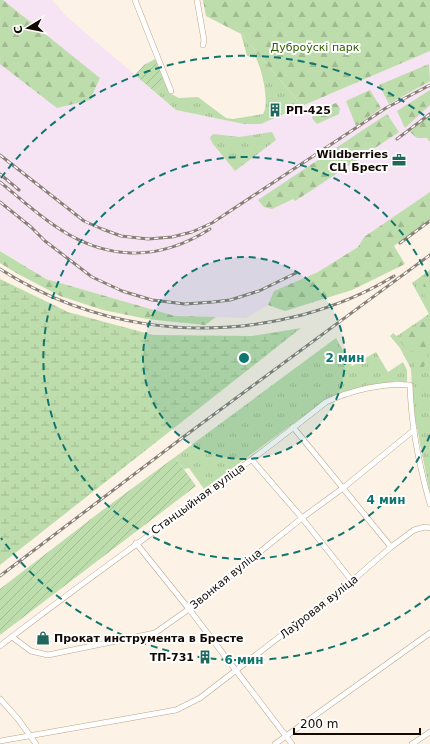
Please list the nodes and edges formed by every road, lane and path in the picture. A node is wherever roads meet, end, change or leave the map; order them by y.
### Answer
1 (135, 0) edge
2 (198, 0) edge
3 (203, 45) dead end
4 (171, 91) dead end
5 (293, 427) junction
6 (414, 430) junction
7 (252, 460) junction
8 (343, 488) junction
9 (430, 504) edge
10 (302, 518) junction
11 (430, 528) edge
12 (136, 543) junction
13 (391, 547) junction
14 (352, 582) junction
15 (189, 608) junction
16 (430, 633) edge
17 (12, 637) junction
18 (0, 646) edge
19 (237, 671) junction
20 (0, 699) edge
21 (430, 732) edge
22 (31, 736) junction
23 (286, 736) junction
24 (0, 741) edge
25 (36, 744) edge
26 (276, 744) edge
27 (292, 744) edge
28 (412, 744) edge

1 - 4 street
2 - 3 street
5 - 6 street, Станцыйная вуліца
5 - 7 street, Станцыйная вуліца
5 - 8 street
6 - 8 street, Звонкая вуліца
6 - 9 street
7 - 10 street
7 - 12 street, Станцыйная вуліца
8 - 10 street, Звонкая вуліца
8 - 13 street
10 - 14 street
10 - 15 street, Звонкая вуліца
11 - 13 street, Лаўровая вуліца
12 - 15 street
12 - 17 street, Станцыйная вуліца
13 - 14 street, Лаўровая вуліца
14 - 19 street, Лаўровая вуліца
15 - 17 street, Звонкая вуліца
15 - 19 street
16 - 23 street
17 - 18 street, Станцыйная вуліца
19 - 22 street, Лаўровая вуліца
19 - 23 street
20 - 22 street
21 - 28 street
22 - 24 street, Лаўровая вуліца
22 - 25 street
23 - 26 street
23 - 27 street

